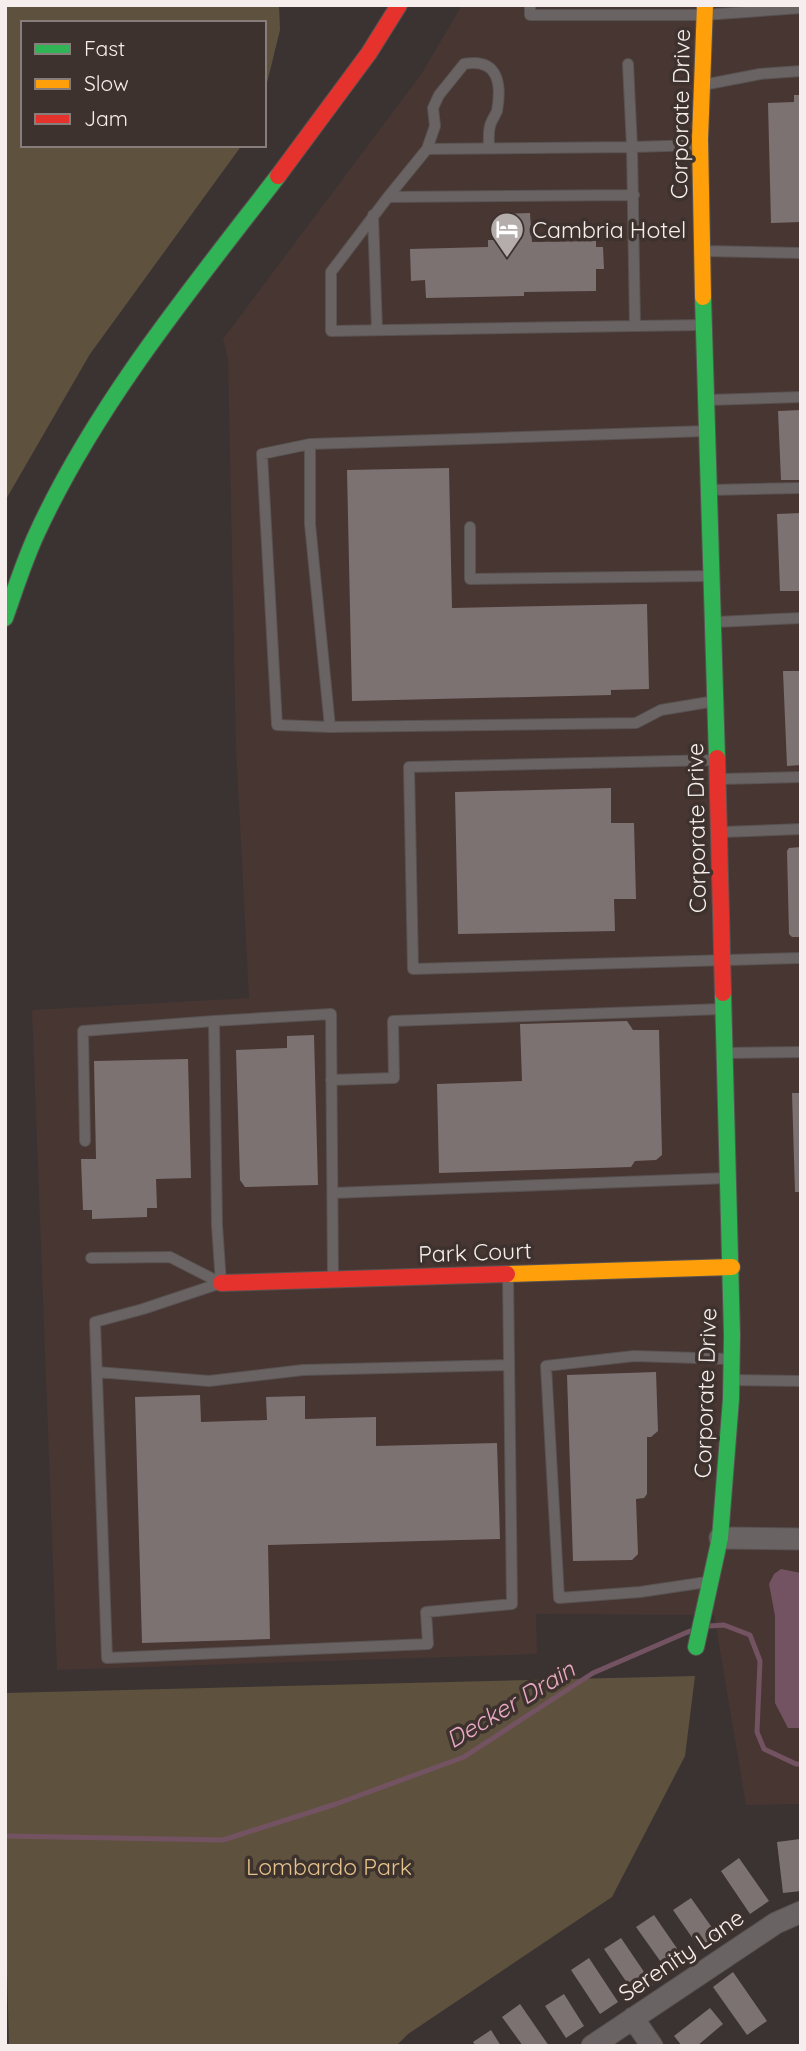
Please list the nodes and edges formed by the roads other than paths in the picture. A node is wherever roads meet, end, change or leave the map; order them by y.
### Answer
1 (399, 5) edge
2 (530, 5) edge
3 (801, 8) edge
4 (564, 10) edge
5 (705, 10) edge
6 (628, 64) dead end
7 (801, 71) edge
8 (702, 86) junction
9 (701, 145) junction
10 (632, 146) junction
11 (489, 148) junction
12 (427, 149) junction
13 (634, 195) junction
14 (388, 197) junction
15 (373, 215) junction
16 (702, 251) junction
17 (801, 253) edge
18 (703, 325) junction
19 (635, 326) junction
20 (377, 330) junction
21 (801, 397) edge
22 (705, 400) junction
23 (706, 431) junction
24 (310, 444) junction
25 (801, 488) edge
26 (710, 490) junction
27 (470, 527) dead end
28 (712, 576) junction
29 (5, 618) edge
30 (801, 618) edge
31 (713, 622) junction
32 (716, 701) junction
33 (330, 727) junction
34 (717, 760) junction
35 (801, 777) edge
36 (718, 779) junction
37 (801, 829) edge
38 (719, 832) junction
39 (801, 958) edge
40 (722, 959) junction
41 (723, 1009) junction
42 (214, 1021) junction
43 (801, 1052) edge
44 (725, 1053) junction
45 (331, 1080) junction
46 (85, 1141) dead end
47 (729, 1178) junction
48 (333, 1193) junction
49 (91, 1258) dead end
50 (732, 1267) junction
51 (508, 1273) junction
52 (333, 1281) junction
53 (221, 1283) junction
54 (732, 1359) junction
55 (509, 1365) junction
56 (97, 1372) junction
57 (732, 1380) junction
58 (801, 1381) edge
59 (720, 1538) junction
60 (801, 1539) edge
61 (712, 1581) junction
62 (696, 1647) dead end
63 (801, 1912) edge
64 (633, 2018) junction
65 (592, 2046) edge
66 (652, 2046) edge

1 - 29 main road
2 - 4 lane
3 - 5 lane
4 - 5 lane
5 - 8 main road, Corporate Drive
6 - 10 lane
7 - 8 lane
8 - 9 main road, Corporate Drive
9 - 10 lane
9 - 16 main road, Corporate Drive
10 - 11 lane
10 - 13 lane
11 - 12 lane
11 - 12 lane
12 - 14 lane
13 - 14 lane
13 - 19 lane
14 - 15 lane
15 - 20 lane
15 - 20 lane
16 - 17 lane
16 - 18 main road, Corporate Drive
18 - 19 lane
18 - 22 main road, Corporate Drive
19 - 20 lane
21 - 22 lane
22 - 23 main road, Corporate Drive
23 - 24 lane
23 - 26 main road, Corporate Drive
24 - 33 lane
24 - 33 lane
25 - 26 lane
26 - 28 main road, Corporate Drive
27 - 28 lane
28 - 31 main road, Corporate Drive
30 - 31 lane
31 - 32 main road, Corporate Drive
32 - 33 lane
32 - 34 main road, Corporate Drive
34 - 36 main road, Corporate Drive
34 - 40 lane
35 - 36 lane
36 - 38 main road, Corporate Drive
37 - 38 lane
38 - 40 main road, Corporate Drive
39 - 40 lane
40 - 41 main road, Corporate Drive
41 - 44 main road, Corporate Drive
41 - 45 lane
42 - 45 lane
42 - 46 lane
42 - 53 lane
43 - 44 lane
44 - 47 main road, Corporate Drive
45 - 48 lane
47 - 48 lane
47 - 50 main road, Corporate Drive
48 - 52 lane
49 - 53 lane
50 - 51 main road, Park Court
50 - 54 main road, Corporate Drive
51 - 52 main road, Park Court
51 - 55 lane
52 - 53 main road, Park Court
53 - 56 lane
54 - 57 main road, Corporate Drive
54 - 61 lane
55 - 56 lane
55 - 56 lane
57 - 58 lane
57 - 59 main road, Corporate Drive
59 - 60 street
59 - 61 main road, Corporate Drive
61 - 62 main road, Corporate Drive
63 - 64 street, Serenity Lane
64 - 65 street, Serenity Lane
64 - 66 street

